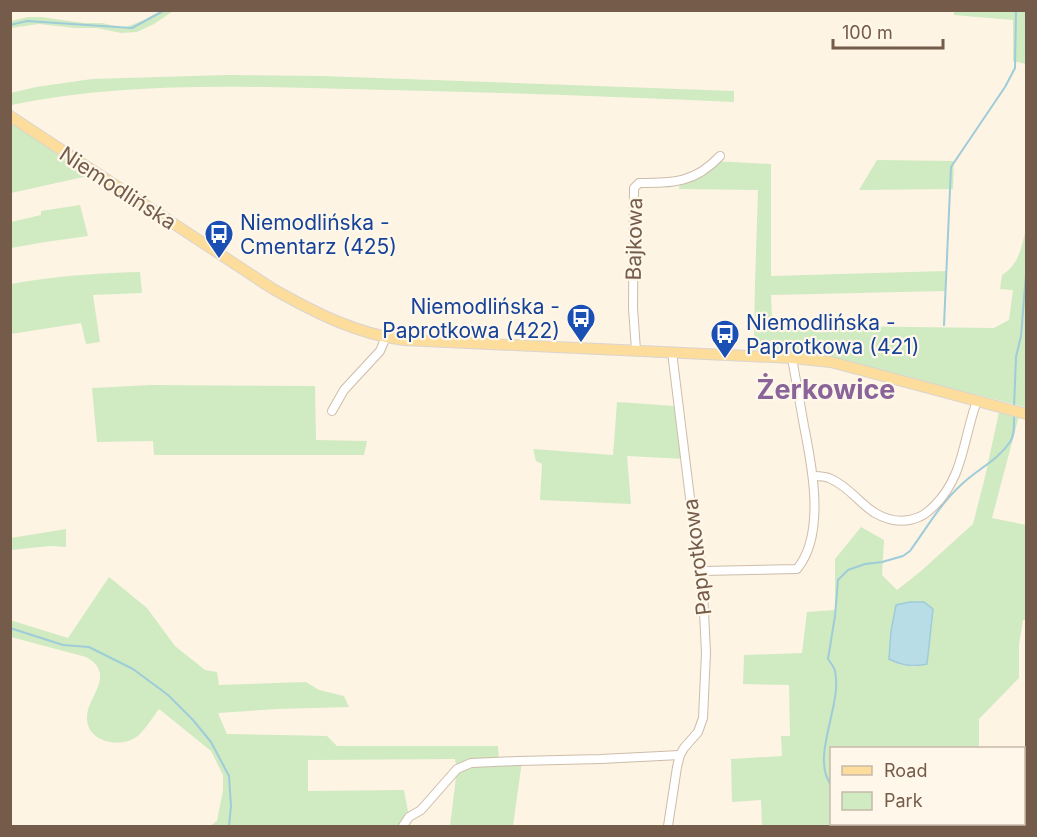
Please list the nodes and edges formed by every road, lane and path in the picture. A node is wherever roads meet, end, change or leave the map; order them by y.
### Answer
1 (10, 116) edge
2 (720, 156) dead end
3 (386, 338) junction
4 (636, 350) junction
5 (672, 352) junction
6 (792, 358) junction
7 (977, 401) junction
8 (332, 411) dead end
9 (1024, 413) edge
10 (813, 476) junction
11 (702, 571) junction
12 (680, 755) junction
13 (403, 826) edge
14 (668, 826) edge

1 - 3 main road, Niemodlińska
2 - 4 street, Bajkowa
3 - 4 main road, Niemodlińska
3 - 8 street
4 - 5 main road, Niemodlińska
5 - 6 main road, Niemodlińska
5 - 11 street, Paprotkowa
6 - 7 main road, Niemodlińska
6 - 10 street
7 - 9 main road, Niemodlińska
7 - 10 street
10 - 11 street
11 - 12 street, Paprotkowa
12 - 13 street
12 - 14 street, Paprotkowa

